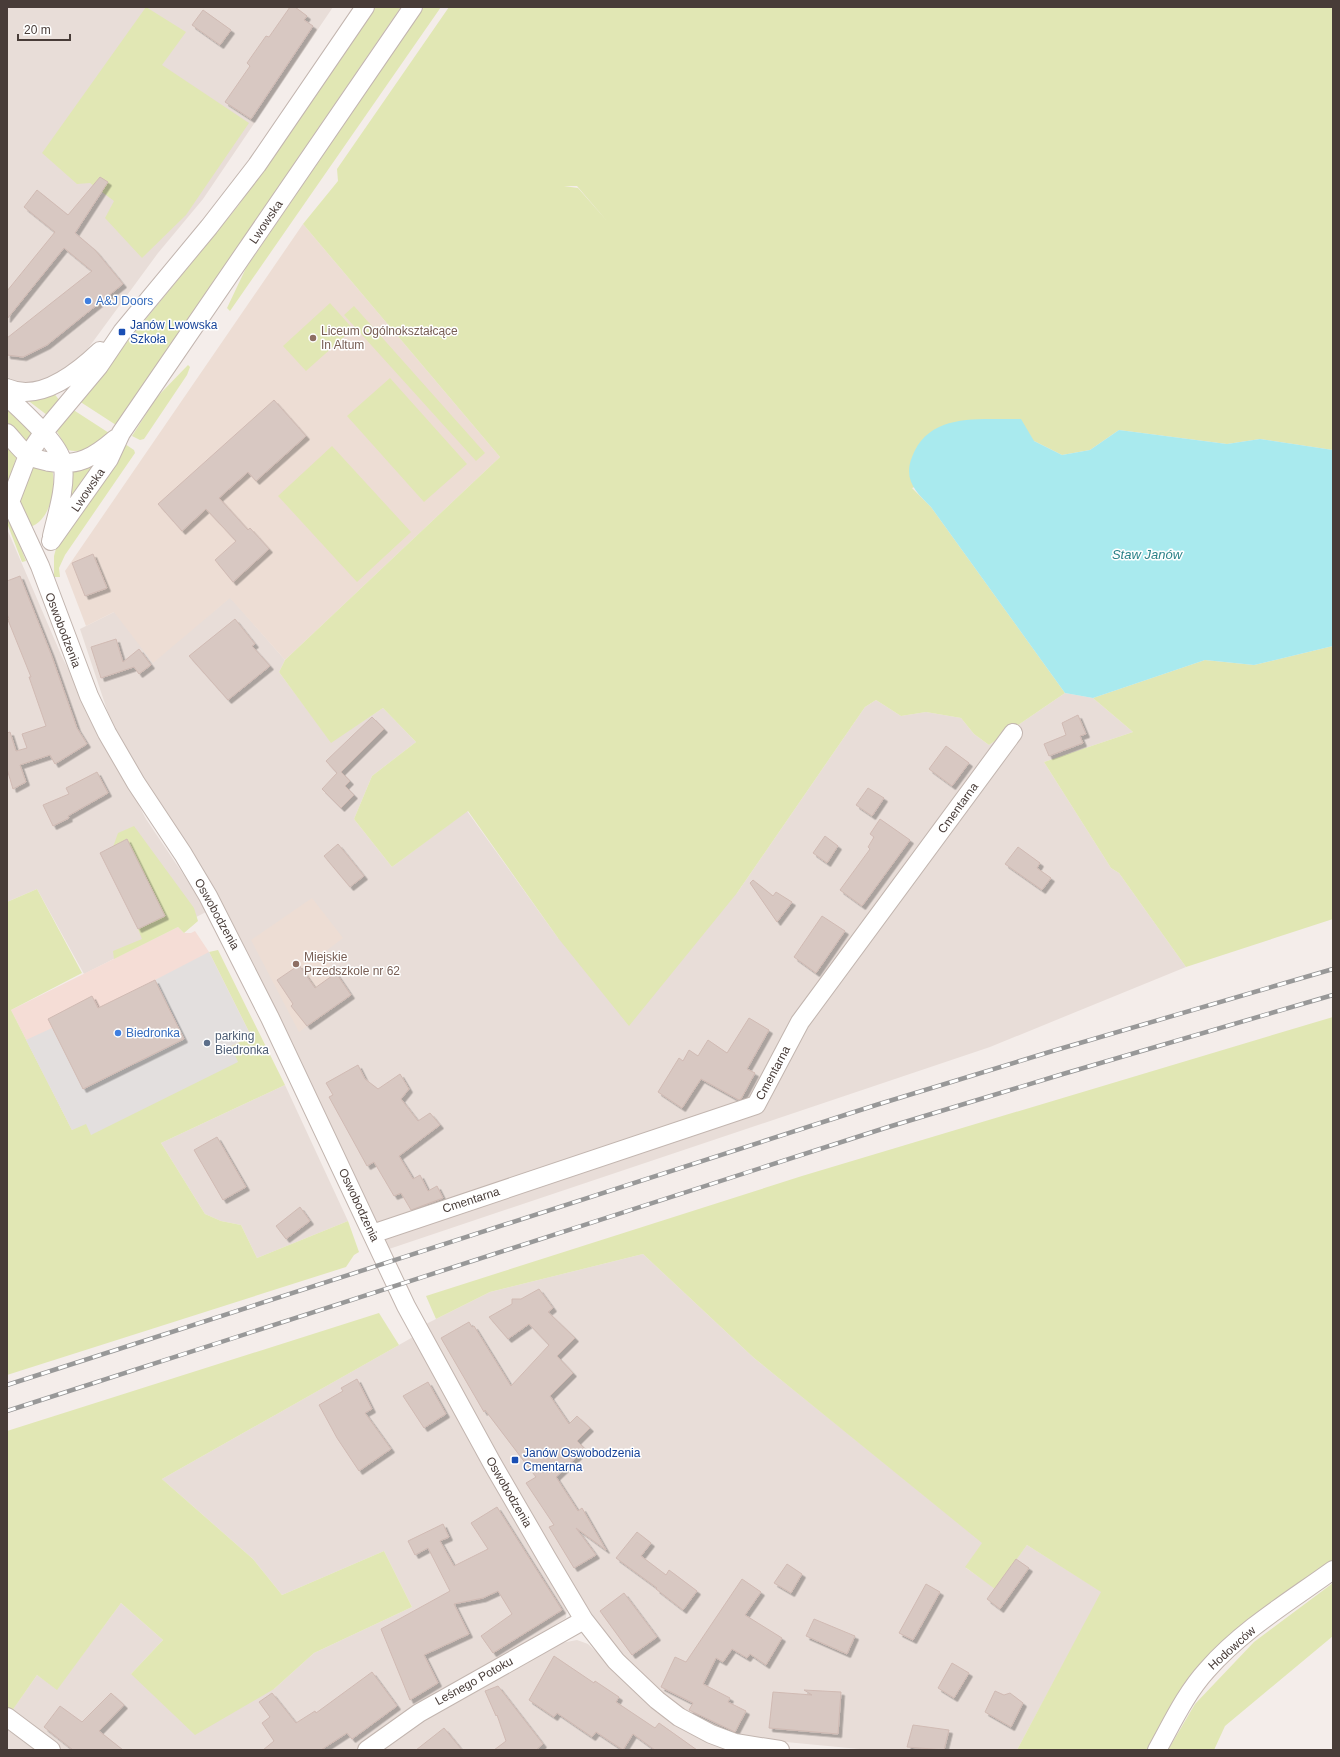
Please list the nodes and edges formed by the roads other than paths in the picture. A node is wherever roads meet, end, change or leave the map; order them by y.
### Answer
1 (365, 7) edge
2 (413, 7) edge
3 (122, 332) junction
4 (7, 388) edge
5 (7, 396) edge
6 (7, 433) edge
7 (43, 433) junction
8 (119, 436) junction
9 (28, 455) junction
10 (64, 464) junction
11 (8, 499) edge
12 (51, 541) junction
13 (40, 566) junction
14 (1013, 733) dead end
15 (372, 1234) junction
16 (1333, 1570) edge
17 (584, 1620) junction
18 (7, 1717) edge
19 (52, 1750) edge
20 (367, 1750) edge
21 (780, 1750) edge
22 (1157, 1750) edge

1 - 3 street
2 - 8 street, Lwowska
3 - 4 street
3 - 7 street
5 - 7 street
6 - 9 street
7 - 9 street
7 - 10 street
8 - 10 street, Lwowska
8 - 12 street, Lwowska
9 - 10 street, Lwowska
9 - 11 street
10 - 12 street
11 - 13 street, Oswobodzenia
12 - 13 street
13 - 15 street, Oswobodzenia
14 - 15 street, Cmentarna
15 - 17 street, Oswobodzenia
16 - 22 street, Hodowców
17 - 20 street, Leśnego Potoku
17 - 21 street, Oswobodzenia
18 - 19 street

